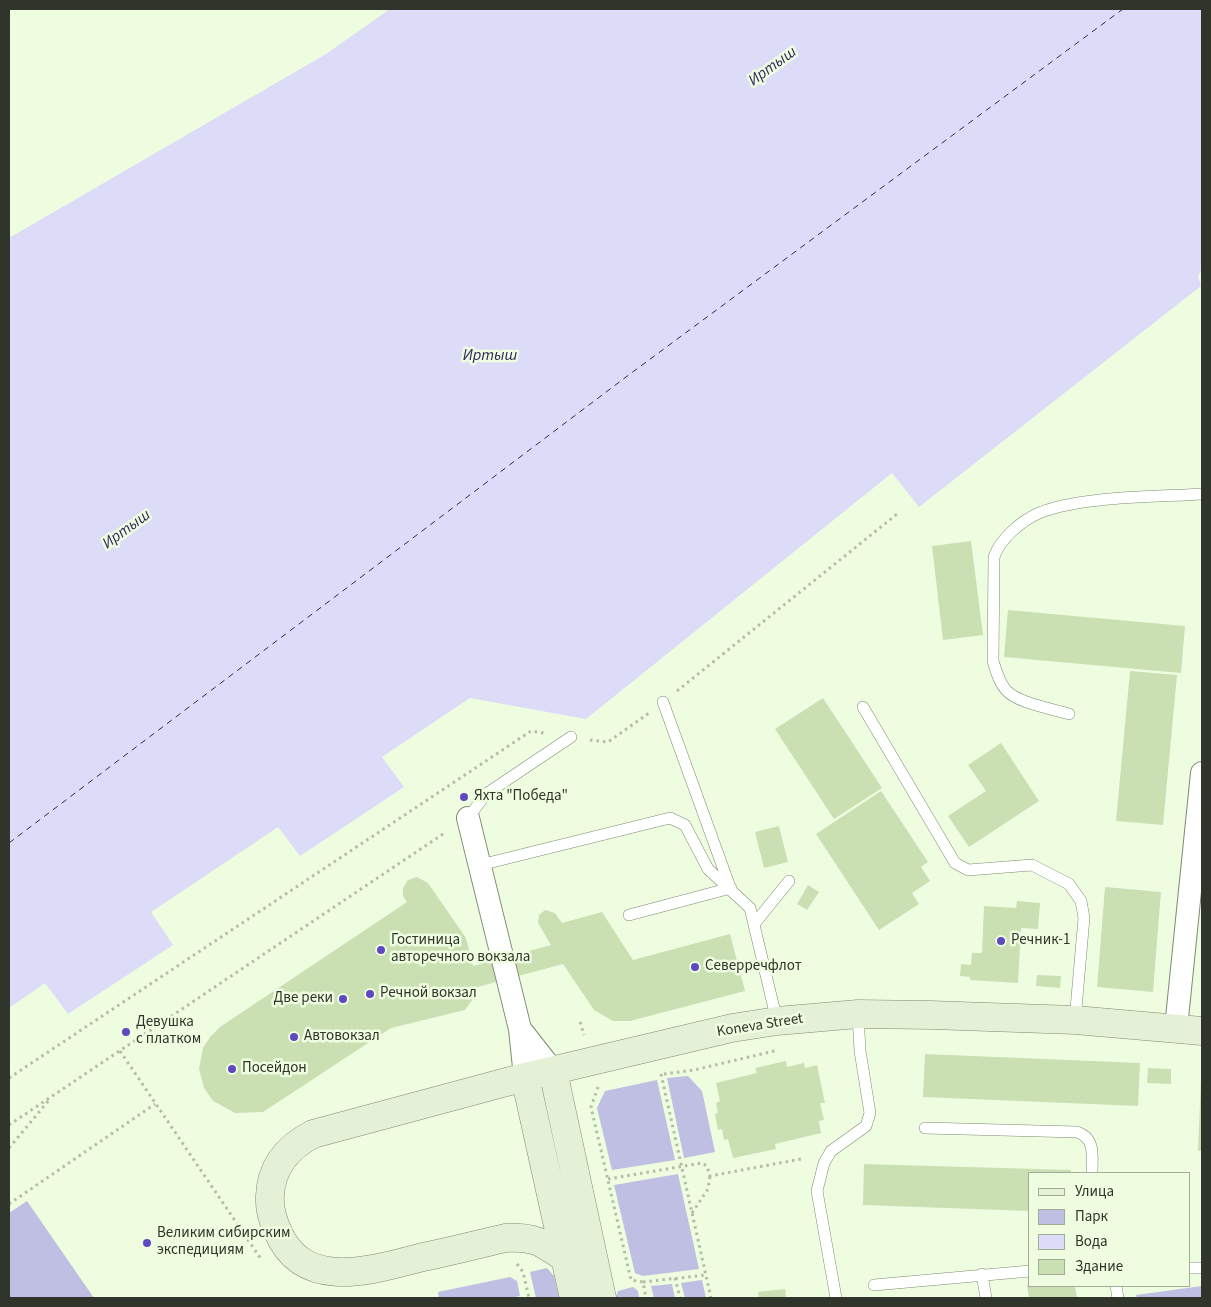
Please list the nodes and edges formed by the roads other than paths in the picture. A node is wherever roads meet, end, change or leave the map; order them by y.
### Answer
1 (1202, 494) edge
2 (663, 702) road end
3 (863, 707) dead end
4 (1069, 714) dead end
5 (571, 737) road end
6 (1202, 773) edge
7 (468, 818) joint
8 (1200, 823) edge
9 (480, 865) junction
10 (789, 882) dead end
11 (731, 888) junction
12 (629, 915) dead end
13 (755, 923) junction
14 (858, 1014) junction
15 (1075, 1020) junction
16 (777, 1021) junction
17 (1176, 1028) junction
18 (520, 1029) junction
19 (1202, 1031) edge
20 (553, 1071) junction
21 (525, 1077) junction
22 (925, 1128) dead end
23 (1092, 1172) edge
24 (566, 1259) junction
25 (1028, 1271) edge
26 (982, 1274) junction
27 (874, 1285) dead end
28 (574, 1298) edge
29 (602, 1298) edge
30 (836, 1298) edge
31 (986, 1298) edge

1 - 4 lane
2 - 11 lane
3 - 15 lane
5 - 7 lane
6 - 8 street
7 - 9 street
8 - 17 street
9 - 11 lane
9 - 18 street
10 - 13 lane
11 - 12 lane
11 - 13 lane
13 - 16 lane
14 - 15 main road, Koneva Street
14 - 16 main road, Koneva Street
14 - 30 lane
15 - 17 main road, Koneva Street
16 - 20 main road, Koneva Street
17 - 19 main road, Koneva Street
18 - 20 street
18 - 21 street
20 - 21 main road, Koneva Street
20 - 29 main road
21 - 24 main road
21 - 24 main road, Koneva Street
22 - 23 lane
24 - 28 main road
25 - 26 lane
26 - 27 lane
26 - 31 lane

